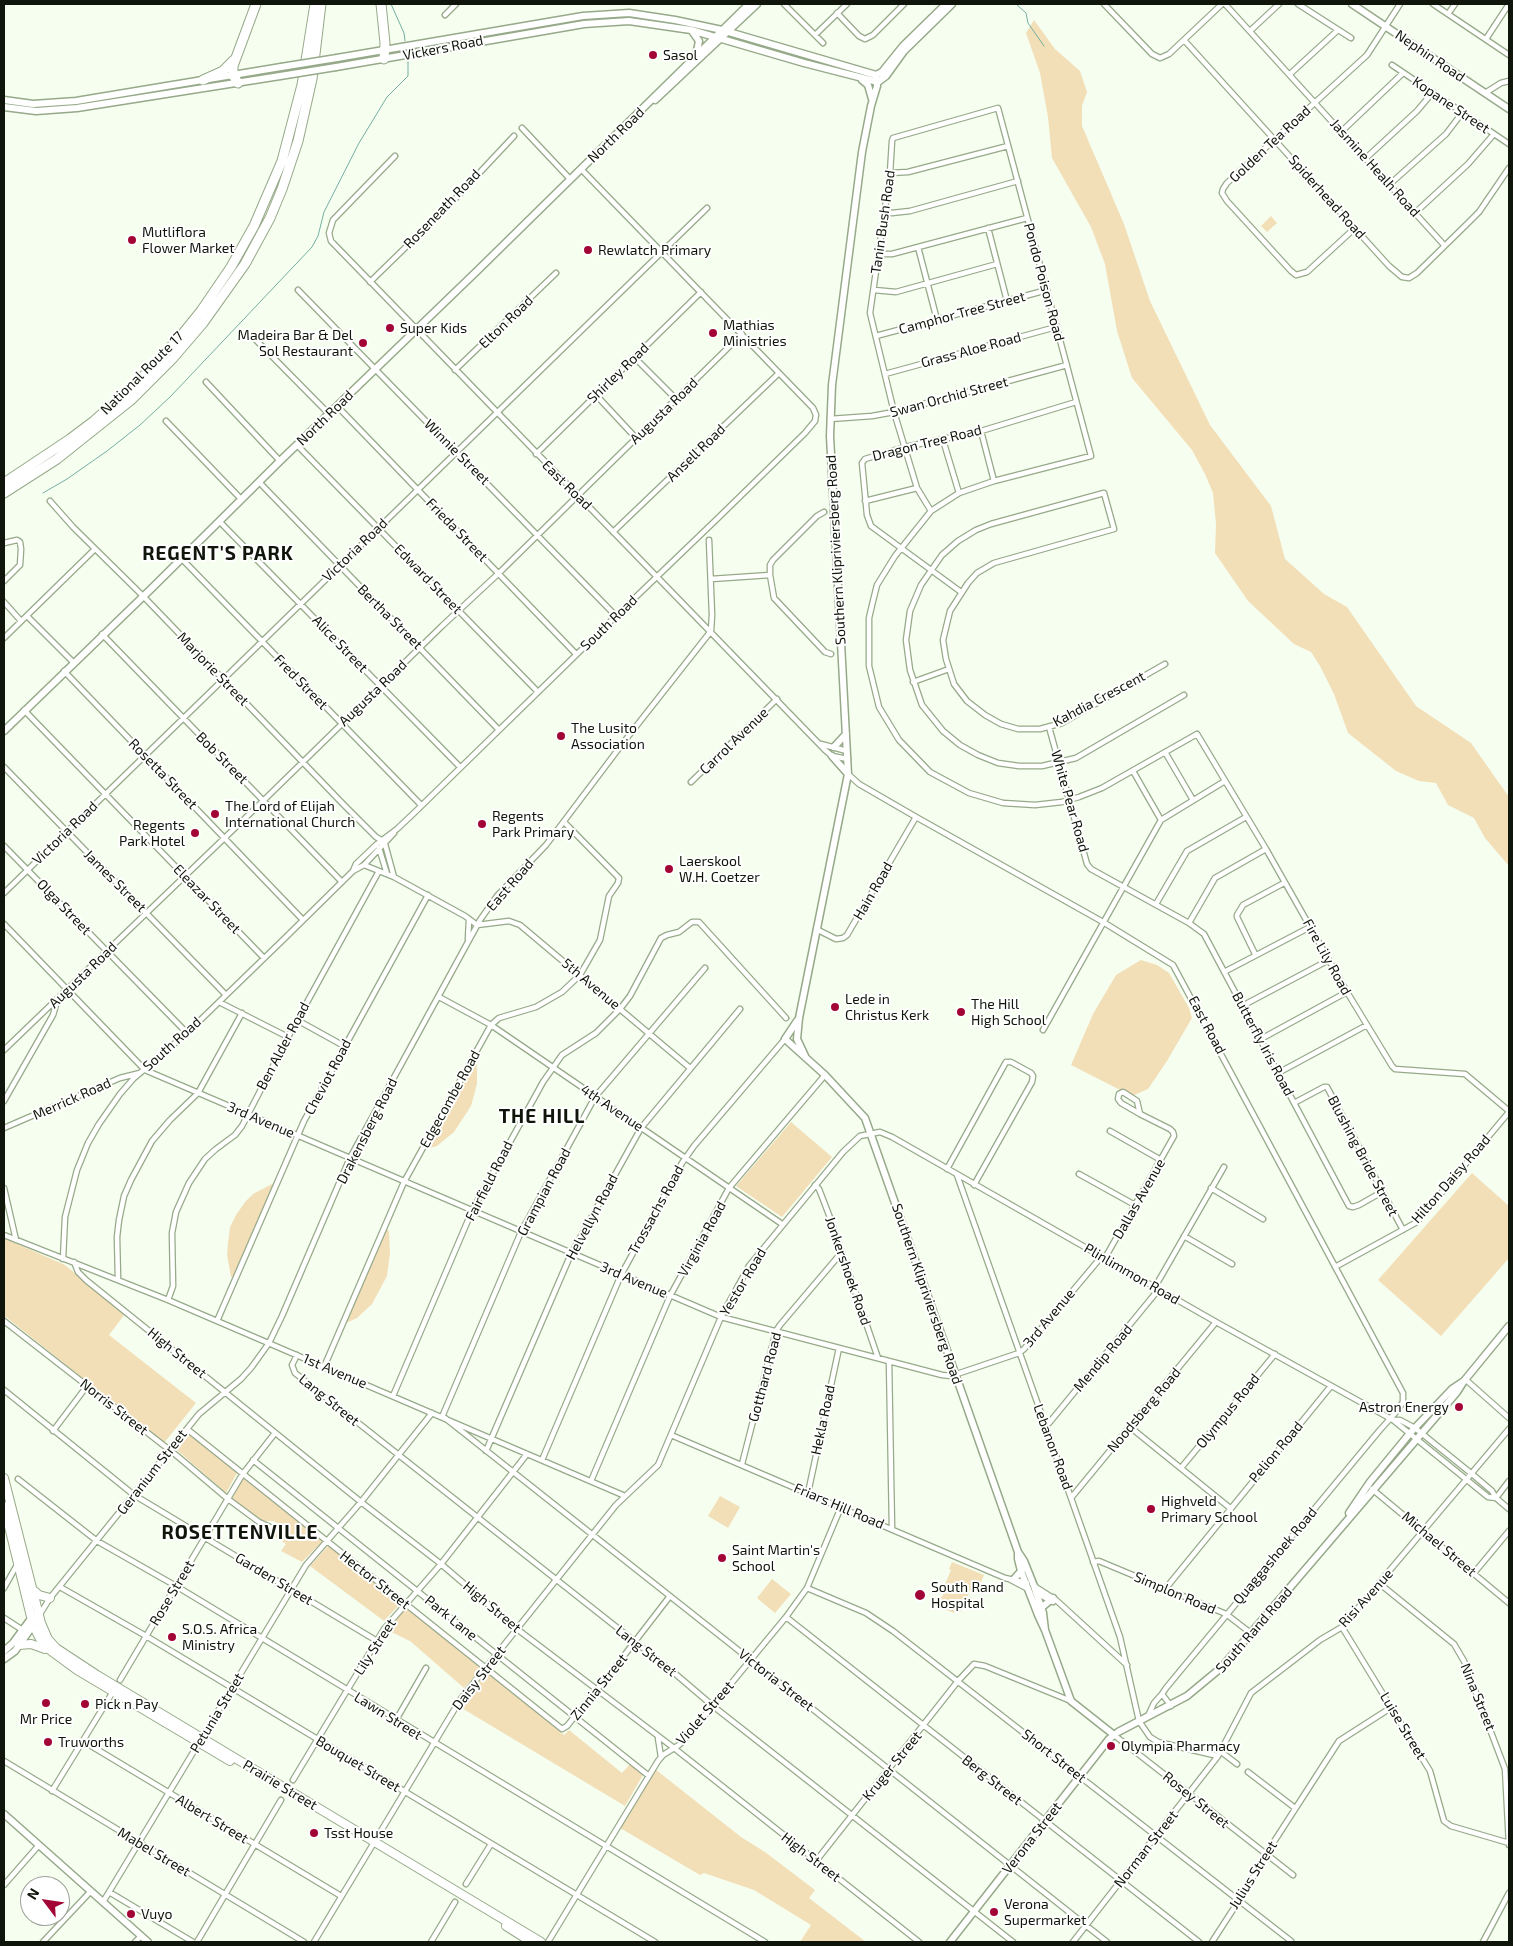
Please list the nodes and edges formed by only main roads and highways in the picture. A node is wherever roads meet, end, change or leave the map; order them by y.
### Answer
1 (256, 4) edge
2 (314, 4) edge
3 (322, 4) edge
4 (381, 4) edge
5 (749, 4) edge
6 (757, 4) edge
7 (946, 4) edge
8 (952, 4) edge
9 (1352, 4) edge
10 (741, 19) junction
11 (691, 30) junction
12 (725, 31) junction
13 (745, 37) junction
14 (718, 38) junction
15 (384, 55) junction
16 (695, 57) junction
17 (235, 59) junction
18 (236, 79) junction
19 (861, 79) junction
20 (877, 79) junction
21 (203, 80) junction
22 (4, 100) edge
23 (872, 100) junction
24 (648, 105) junction
25 (4, 107) edge
26 (1509, 109) edge
27 (4, 483) edge
28 (4, 493) edge
29 (4, 731) edge
30 (846, 734) junction
31 (834, 747) road end
32 (832, 756) road end
33 (848, 774) junction
34 (799, 1018) junction
35 (805, 1056) junction
36 (1509, 1326) edge
37 (1464, 1380) junction
38 (4, 1478) edge
39 (1371, 1488) junction
40 (5, 1492) edge
41 (4, 1506) edge
42 (1023, 1568) junction
43 (1011, 1579) road end
44 (31, 1587) junction
45 (1031, 1588) junction
46 (50, 1598) road end
47 (1052, 1599) road end
48 (1041, 1608) junction
49 (37, 1616) junction
50 (1046, 1630) junction
51 (25, 1632) junction
52 (19, 1645) junction
53 (47, 1649) junction
54 (4, 1652) edge
55 (4, 1659) edge
56 (117, 1686) junction
57 (1071, 1701) joint
58 (1114, 1735) junction
59 (4, 1814) edge
60 (372, 1844) junction
61 (148, 1942) edge
62 (531, 1942) edge
63 (541, 1942) edge
64 (950, 1942) edge

1 - 17 highway
2 - 27 highway, National Route 17
3 - 28 highway
4 - 15 highway
5 - 12 main road, North Road
6 - 10 main road, North Road
7 - 20 main road, Southern Klipriviersberg Road
8 - 20 main road, Southern Klipriviersberg Road
9 - 26 main road, Nephin Road
10 - 12 main road, North Road
10 - 13 main road
11 - 14 main road, Vickers Road
11 - 15 main road, Vickers Road
11 - 16 main road
12 - 13 main road, Vickers Road
12 - 14 main road, North Road
12 - 15 main road, Vickers Road
13 - 20 main road, Vickers Road
14 - 16 main road, North Road
14 - 19 main road, Vickers Road
14 - 24 main road, North Road
15 - 18 main road, Vickers Road, bridge
15 - 18 main road, Vickers Road, bridge
16 - 24 main road, North Road
17 - 18 highway
17 - 21 highway
18 - 21 main road, Vickers Road
18 - 25 main road, Vickers Road
19 - 20 main road, Vickers Road
19 - 23 main road
20 - 23 main road, Southern Klipriviersberg Road
21 - 22 main road, Vickers Road
23 - 30 main road, Southern Klipriviersberg Road
24 - 29 main road, North Road
30 - 31 main road
30 - 33 main road, Southern Klipriviersberg Road
32 - 33 main road
33 - 34 main road, Southern Klipriviersberg Road
34 - 35 main road, Southern Klipriviersberg Road
34 - 35 main road, Southern Klipriviersberg Road
35 - 42 main road, Southern Klipriviersberg Road
36 - 37 main road, South Rand Road
37 - 39 main road, South Rand Road
37 - 39 main road, South Rand Road
38 - 40 main road
39 - 58 main road, South Rand Road
40 - 44 main road
41 - 49 main road
42 - 43 main road
42 - 45 main road, Southern Klipriviersberg Road
44 - 46 main road
44 - 49 main road
45 - 48 main road, Southern Klipriviersberg Road
45 - 50 main road, Southern Klipriviersberg Road
47 - 48 main road
48 - 50 main road, Southern Klipriviersberg Road
49 - 51 main road, Geranium Street
49 - 53 main road, Prairie Street
49 - 56 main road, Prairie Street
50 - 57 main road, Southern Klipriviersberg Road
51 - 52 main road, Geranium Street
51 - 54 main road, Geranium Street
52 - 53 main road
52 - 55 main road, Geranium Street
53 - 56 main road, Prairie Street
56 - 60 main road, Prairie Street
57 - 58 main road, Rosey Street
58 - 64 main road, Verona Street
59 - 61 main road
60 - 62 main road, Prairie Street
60 - 63 main road, Prairie Street

